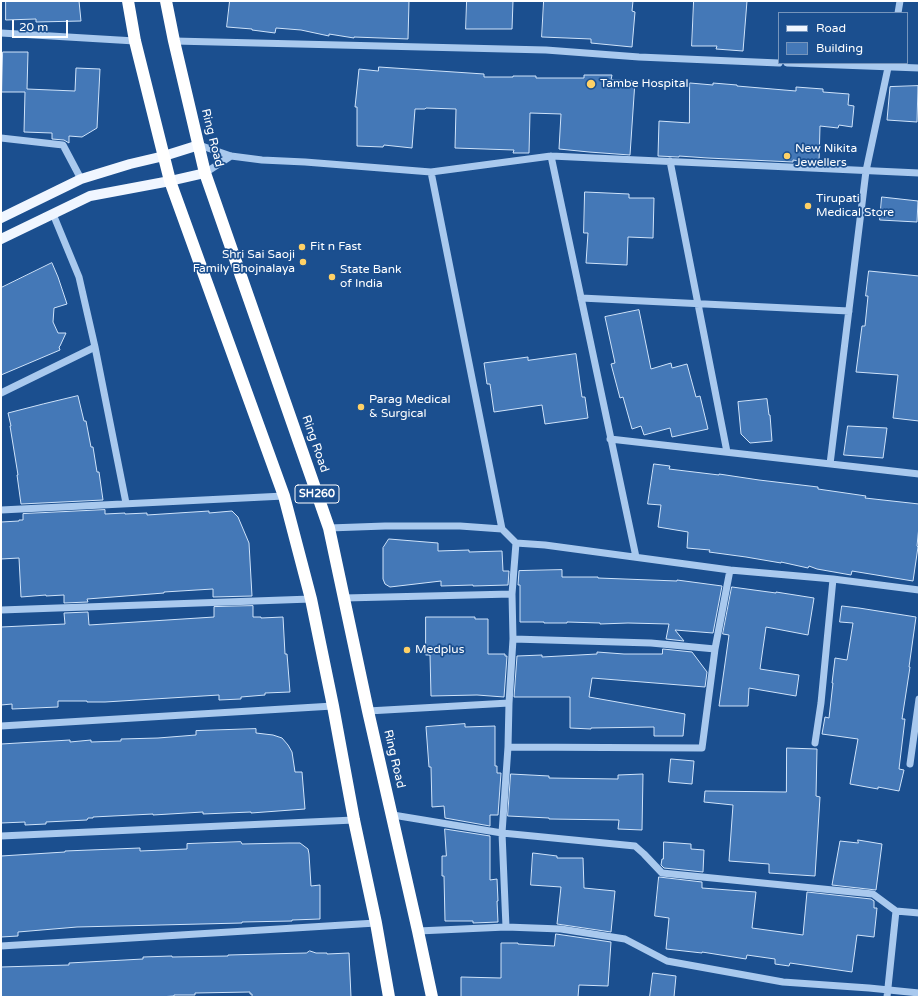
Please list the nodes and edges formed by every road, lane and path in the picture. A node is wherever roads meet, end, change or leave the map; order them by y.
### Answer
1 (128, 1) edge
2 (166, 1) edge
3 (900, 1) edge
4 (898, 12) edge
5 (1, 33) edge
6 (135, 41) junction
7 (174, 41) junction
8 (778, 63) edge
9 (838, 64) edge
10 (889, 65) edge
11 (919, 68) edge
12 (1, 138) edge
13 (199, 145) junction
14 (164, 156) junction
15 (231, 156) junction
16 (551, 156) junction
17 (670, 161) junction
18 (866, 171) junction
19 (431, 172) junction
20 (205, 173) junction
21 (919, 173) edge
22 (81, 180) junction
23 (170, 181) junction
24 (53, 214) junction
25 (1, 218) edge
26 (1, 238) edge
27 (581, 298) junction
28 (698, 304) junction
29 (849, 311) junction
30 (95, 347) junction
31 (1, 393) edge
32 (610, 439) junction
33 (727, 452) junction
34 (830, 464) junction
35 (919, 474) edge
36 (284, 496) junction
37 (126, 504) junction
38 (1, 510) edge
39 (329, 528) junction
40 (502, 529) junction
41 (516, 543) junction
42 (636, 557) junction
43 (730, 570) junction
44 (833, 579) junction
45 (919, 590) edge
46 (512, 594) junction
47 (344, 598) junction
48 (311, 599) junction
49 (1, 610) edge
50 (513, 639) junction
51 (715, 648) junction
52 (919, 699) edge
53 (509, 703) junction
54 (333, 706) junction
55 (368, 711) junction
56 (1, 726) edge
57 (814, 743) dead end
58 (508, 747) junction
59 (910, 764) dead end
60 (392, 816) junction
61 (354, 820) junction
62 (502, 833) junction
63 (1, 836) edge
64 (896, 911) junction
65 (919, 913) edge
66 (376, 923) junction
67 (506, 927) junction
68 (418, 931) junction
69 (1, 946) edge
70 (919, 993) edge
71 (888, 994) edge
72 (389, 997) edge
73 (432, 997) edge

1 - 6 highway, SH260
2 - 7 highway, Ring Road / SH260
3 - 4 street
5 - 6 street
6 - 14 highway, SH260
7 - 8 street
7 - 13 highway, Ring Road / SH260
9 - 10 street
10 - 11 street
10 - 18 street
12 - 22 street
13 - 14 main road
13 - 15 street
13 - 20 highway, Ring Road / SH260
14 - 22 main road
14 - 23 highway, SH260
15 - 19 street
15 - 20 street
16 - 17 street
16 - 19 street
16 - 27 street
17 - 18 street
17 - 28 street
18 - 21 street
18 - 29 street
19 - 40 street
20 - 23 main road
20 - 39 highway, Ring Road / SH260
22 - 25 main road
23 - 24 main road
23 - 36 highway, SH260
24 - 26 main road
24 - 30 street
27 - 28 street
27 - 32 street
28 - 29 street
28 - 33 street
29 - 34 street
30 - 31 street
30 - 37 street
32 - 33 street
32 - 42 street
33 - 34 street
34 - 35 street
36 - 37 street
36 - 48 highway, SH260
37 - 38 street
39 - 40 street
39 - 47 highway, Ring Road / SH260
40 - 41 street
41 - 42 street
41 - 46 street
42 - 43 street
43 - 44 street
43 - 51 street
44 - 45 street
44 - 57 street
46 - 47 street
46 - 50 street
47 - 55 highway, Ring Road / SH260
48 - 49 street
48 - 54 highway, SH260
50 - 51 street
50 - 53 street
51 - 58 street
52 - 59 street
53 - 55 street
53 - 58 street
54 - 56 street
54 - 61 highway, SH260
55 - 60 highway, Ring Road / SH260
58 - 62 street
60 - 62 street
60 - 68 highway, Ring Road / SH260
61 - 63 street
61 - 66 highway, SH260
62 - 64 street
62 - 67 street
64 - 65 street
64 - 71 street
66 - 69 street
66 - 72 highway, SH260
67 - 68 street
67 - 71 street
68 - 73 highway, Ring Road / SH260
70 - 71 street

